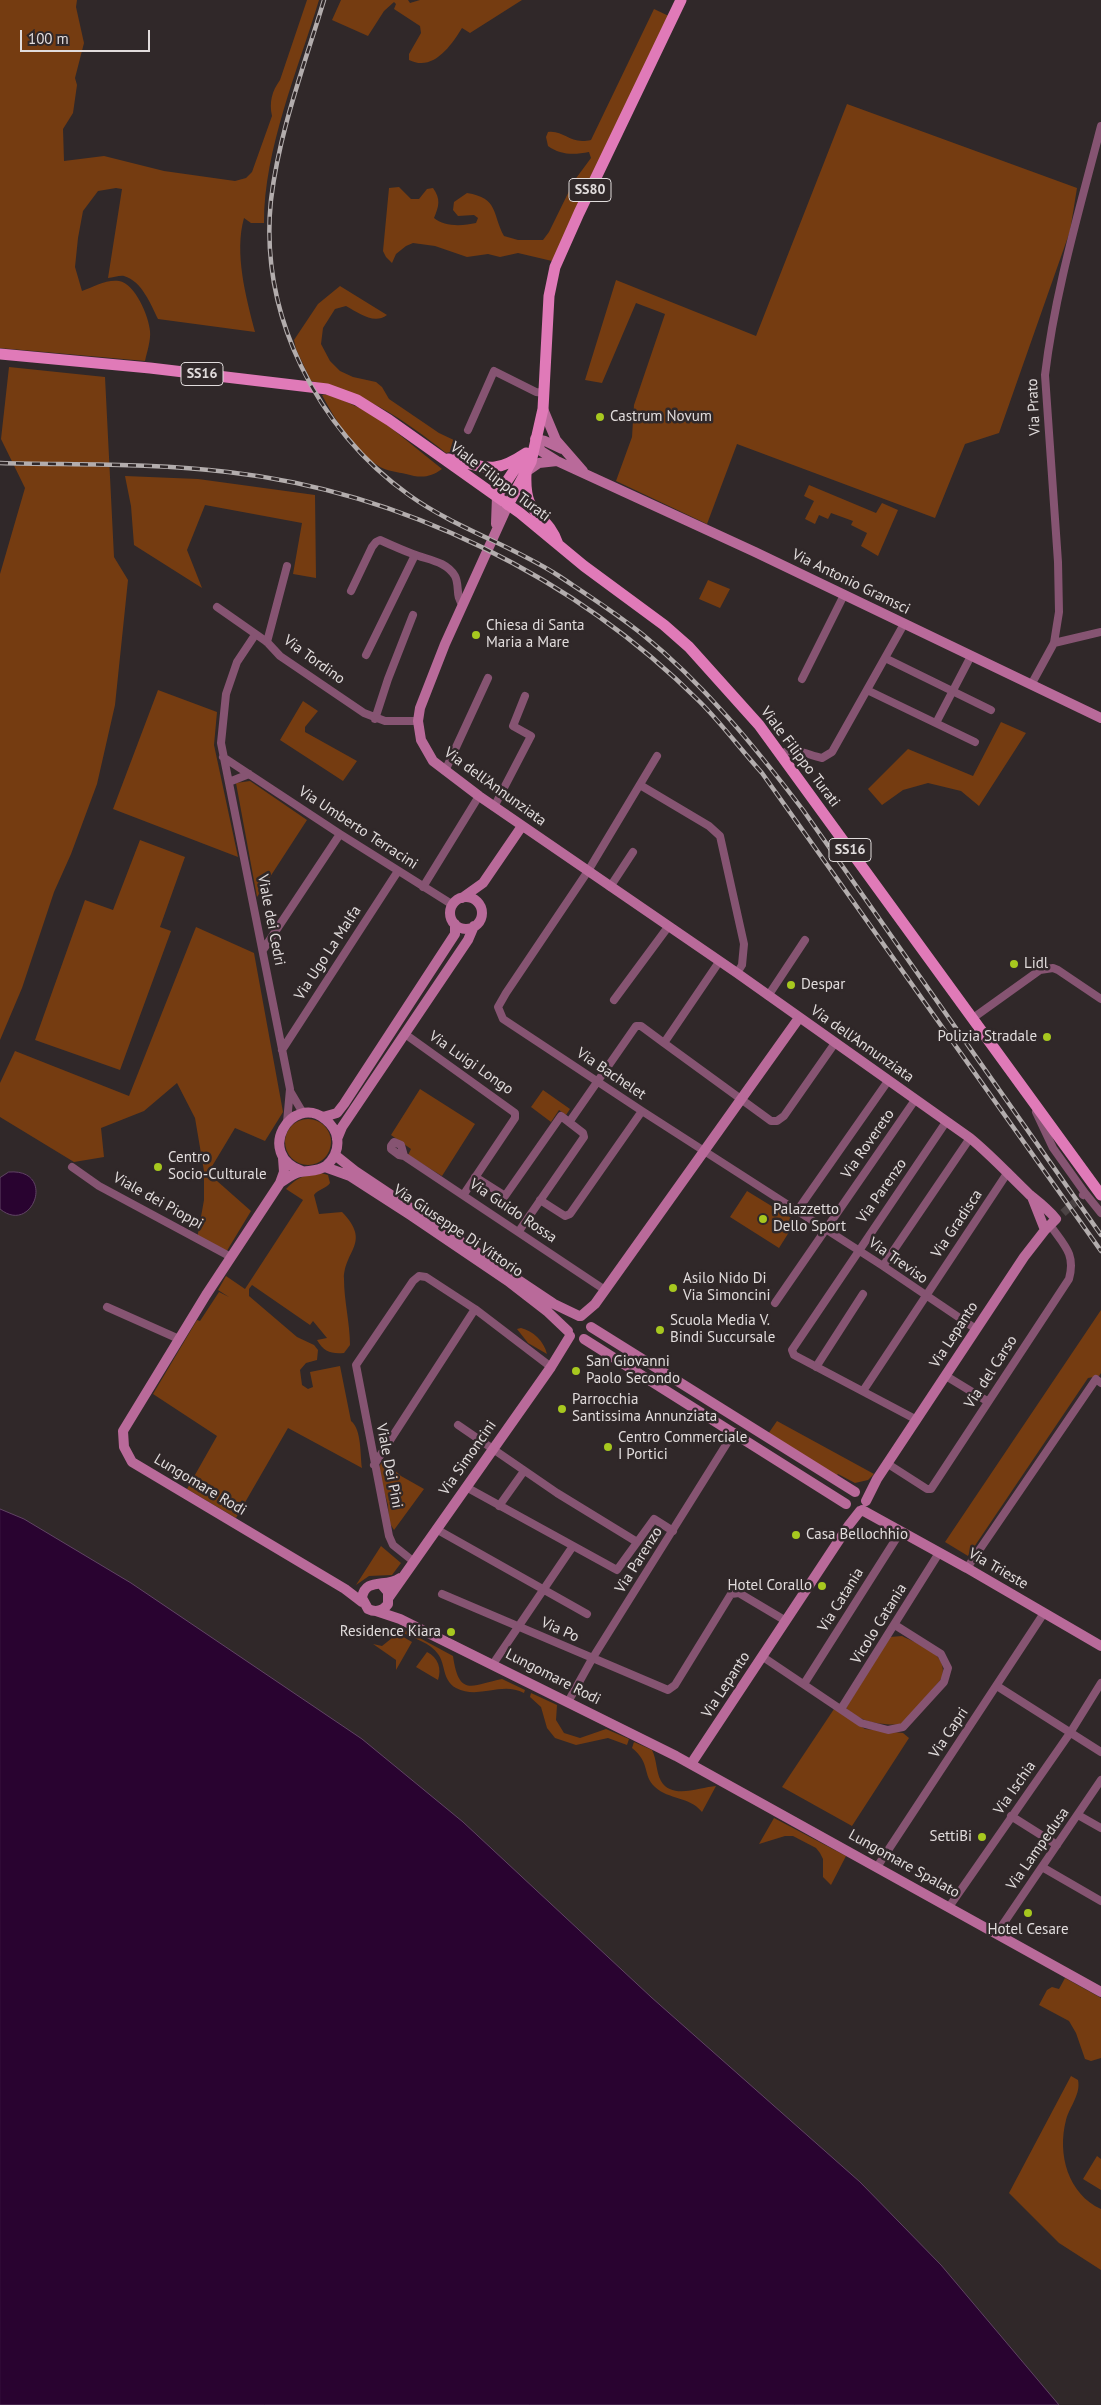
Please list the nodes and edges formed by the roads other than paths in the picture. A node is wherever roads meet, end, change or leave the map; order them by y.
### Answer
1 (681, 0) edge
2 (1101, 126) edge
3 (0, 354) edge
4 (544, 393) junction
5 (543, 409) junction
6 (468, 430) dead end
7 (535, 440) junction
8 (562, 449) junction
9 (526, 453) junction
10 (444, 459) junction
11 (557, 461) junction
12 (526, 472) junction
13 (587, 475) junction
14 (497, 496) junction
15 (508, 505) junction
16 (494, 534) junction
17 (558, 545) junction
18 (415, 555) junction
19 (287, 566) dead end
20 (351, 591) dead end
21 (844, 595) junction
22 (463, 605) junction
23 (217, 608) dead end
24 (413, 615) dead end
25 (904, 624) junction
26 (1101, 632) edge
27 (255, 635) junction
28 (267, 642) junction
29 (1054, 643) junction
30 (366, 655) dead end
31 (971, 656) junction
32 (885, 658) junction
33 (488, 678) dead end
34 (802, 679) dead end
35 (1031, 686) junction
36 (867, 690) junction
37 (952, 691) junction
38 (525, 696) dead end
39 (991, 710) dead end
40 (1101, 718) edge
41 (376, 719) junction
42 (418, 721) junction
43 (936, 723) junction
44 (975, 742) dead end
45 (781, 754) junction
46 (657, 756) dead end
47 (223, 757) junction
48 (445, 771) junction
49 (249, 774) junction
50 (229, 782) junction
51 (640, 785) junction
52 (479, 796) junction
53 (494, 807) junction
54 (522, 826) junction
55 (340, 834) junction
56 (633, 852) dead end
57 (398, 871) junction
58 (588, 871) junction
59 (483, 883) junction
60 (423, 887) junction
61 (610, 887) junction
62 (462, 898) junction
63 (453, 905) junction
64 (481, 908) junction
65 (455, 924) junction
66 (474, 926) junction
67 (668, 927) junction
68 (805, 940) dead end
69 (262, 950) junction
70 (719, 962) junction
71 (737, 973) junction
72 (768, 996) junction
73 (1100, 998) edge
74 (614, 1000) dead end
75 (799, 1018) junction
76 (973, 1018) junction
77 (395, 1027) junction
78 (405, 1034) junction
79 (664, 1043) junction
80 (835, 1043) junction
81 (282, 1050) junction
82 (598, 1081) junction
83 (888, 1081) junction
84 (290, 1089) junction
85 (1030, 1098) junction
86 (740, 1099) junction
87 (915, 1100) junction
88 (642, 1111) junction
89 (304, 1114) junction
90 (323, 1117) junction
91 (287, 1122) junction
92 (570, 1122) junction
93 (946, 1122) junction
94 (970, 1138) junction
95 (337, 1139) junction
96 (704, 1150) junction
97 (335, 1155) junction
98 (404, 1156) dead end
99 (283, 1158) junction
100 (325, 1166) junction
101 (72, 1167) dead end
102 (302, 1171) junction
103 (1008, 1172) junction
104 (476, 1177) junction
105 (280, 1183) junction
106 (464, 1194) junction
107 (1101, 1195) edge
108 (1032, 1196) junction
109 (540, 1200) junction
110 (797, 1211) junction
111 (1101, 1213) edge
112 (1053, 1222) junction
113 (826, 1229) junction
114 (519, 1231) junction
115 (859, 1250) junction
116 (231, 1257) junction
117 (883, 1266) junction
118 (606, 1290) junction
119 (864, 1294) dead end
120 (925, 1296) junction
121 (775, 1303) dead end
122 (107, 1307) dead end
123 (475, 1309) junction
124 (585, 1320) junction
125 (976, 1330) junction
126 (575, 1336) junction
127 (179, 1339) junction
128 (551, 1366) junction
129 (816, 1367) junction
130 (946, 1376) junction
131 (1101, 1383) edge
132 (864, 1391) junction
133 (987, 1401) junction
134 (917, 1420) junction
135 (458, 1425) dead end
136 (734, 1432) junction
137 (493, 1449) junction
138 (888, 1464) junction
139 (374, 1465) junction
140 (524, 1471) junction
141 (466, 1487) junction
142 (862, 1502) junction
143 (499, 1506) junction
144 (847, 1506) junction
145 (849, 1525) junction
146 (436, 1529) junction
147 (673, 1531) junction
148 (901, 1531) junction
149 (637, 1542) junction
150 (573, 1546) junction
151 (939, 1553) junction
152 (413, 1561) junction
153 (967, 1568) junction
154 (403, 1576) junction
155 (382, 1585) junction
156 (345, 1589) junction
157 (365, 1589) junction
158 (544, 1589) junction
159 (442, 1594) dead end
160 (389, 1599) junction
161 (362, 1602) junction
162 (376, 1611) junction
163 (1044, 1613) junction
164 (587, 1614) dead end
165 (400, 1619) junction
166 (786, 1621) junction
167 (894, 1625) junction
168 (518, 1627) junction
169 (1101, 1646) edge
170 (762, 1657) junction
171 (592, 1659) junction
172 (493, 1664) junction
173 (1101, 1683) edge
174 (804, 1684) junction
175 (997, 1686) junction
176 (568, 1702) junction
177 (841, 1708) junction
178 (1070, 1733) junction
179 (1101, 1752) edge
180 (692, 1764) junction
181 (1101, 1780) edge
182 (1078, 1815) junction
183 (1011, 1816) junction
184 (1101, 1828) edge
185 (1057, 1845) junction
186 (877, 1867) junction
187 (1042, 1867) junction
188 (1101, 1901) edge
189 (948, 1907) junction
190 (997, 1933) junction
191 (1101, 1992) edge

1 - 4 main road, SS80
2 - 29 street, Via Prato
3 - 10 main road, Viale Filippo Turati / SS16
4 - 5 main road, SS80
4 - 6 street
5 - 7 main road, SS80
5 - 8 street, Via Antonio Gramsci
7 - 8 street, Via Antonio Gramsci
7 - 9 main road, SS80
7 - 11 street, Via Antonio Gramsci
7 - 12 main road, SS80
8 - 13 street, Via Antonio Gramsci
9 - 10 main road, SS80
9 - 14 main road, SS80
10 - 14 main road, Viale Filippo Turati / SS16
11 - 12 street
11 - 13 street, Via Antonio Gramsci
12 - 15 main road, SS80
12 - 17 main road, SS80
13 - 21 street, Via Antonio Gramsci
14 - 15 main road, Viale Filippo Turati / SS16
14 - 16 street, Via dell'Annunziata
15 - 16 street, Via dell'Annunziata
15 - 17 main road, Viale Filippo Turati / SS16
16 - 22 street, Via dell'Annunziata
17 - 45 main road, Viale Filippo Turati / SS16
18 - 20 street
18 - 22 street
18 - 30 street
19 - 28 street, Via Tordino
21 - 25 street, Via Antonio Gramsci
21 - 34 street
22 - 42 street, Via dell'Annunziata
23 - 27 street
24 - 41 street
25 - 31 street, Via Antonio Gramsci
25 - 32 street
26 - 29 street
27 - 28 street
27 - 47 street
28 - 41 street, Via Tordino
29 - 35 street, Via Prato
31 - 35 street, Via Antonio Gramsci
31 - 37 street
32 - 36 street
32 - 37 street
33 - 48 street
35 - 40 street, Via Antonio Gramsci
36 - 43 street
36 - 45 street
37 - 39 street
37 - 43 street
38 - 53 street
41 - 42 street, Via Tordino
42 - 48 street, Via dell'Annunziata
43 - 44 street
45 - 76 main road, Viale Filippo Turati / SS16
46 - 51 street
47 - 49 street, Via Umberto Terracini
47 - 50 street, Viale dei Cedri
48 - 52 street, Via dell'Annunziata
49 - 50 street
49 - 55 street, Via Umberto Terracini
50 - 69 street, Viale dei Cedri
51 - 58 street
51 - 71 street
52 - 53 street, Via dell'Annunziata
52 - 60 street
53 - 54 street, Via dell'Annunziata
54 - 58 street, Via dell'Annunziata
54 - 59 street
55 - 57 street, Via Umberto Terracini
55 - 69 street
56 - 61 street
57 - 60 street, Via Umberto Terracini
57 - 81 street, Via Ugo La Malfa
58 - 61 street, Via dell'Annunziata
58 - 82 street, Via Bachelet
59 - 62 street
59 - 64 street
60 - 63 street, Via Umberto Terracini
61 - 67 street, Via dell'Annunziata
62 - 63 street
62 - 64 street
63 - 65 street
64 - 66 street
65 - 66 street
65 - 77 street
66 - 78 street
67 - 70 street, Via dell'Annunziata
67 - 74 street
68 - 72 street
69 - 81 street, Viale dei Cedri
70 - 71 street, Via dell'Annunziata
70 - 79 street
71 - 72 street, Via dell'Annunziata
72 - 75 street, Via dell'Annunziata
73 - 76 street
75 - 80 street, Via dell'Annunziata
75 - 86 street
76 - 85 main road, Viale Filippo Turati / SS16
77 - 78 street
77 - 90 street
78 - 95 street
78 - 104 street, Via Luigi Longo
79 - 82 street
79 - 86 street
80 - 83 street, Via dell'Annunziata
80 - 86 street
81 - 84 street, Viale dei Cedri
82 - 88 street, Via Bachelet
82 - 92 street
83 - 87 street, Via dell'Annunziata
83 - 110 street
84 - 89 street, Viale dei Cedri
84 - 91 street, Viale dei Cedri
85 - 107 main road, Viale Filippo Turati / SS16
85 - 111 street
86 - 96 street
87 - 93 street, Via dell'Annunziata
87 - 113 street, Via Rovereto
88 - 96 street, Via Bachelet
88 - 109 street
89 - 90 street
89 - 91 street
90 - 95 street
91 - 99 street
92 - 104 street
92 - 109 street
93 - 94 street, Via dell'Annunziata
93 - 115 street, Via Parenzo
94 - 103 street, Via dell'Annunziata
94 - 117 street
95 - 97 street
96 - 110 street, Via Treviso
96 - 118 street
97 - 100 street
97 - 124 street, Via Giuseppe Di Vittorio
98 - 106 street, Via Guido Rossa
99 - 102 street
99 - 105 street
100 - 102 street
100 - 126 street, Via Giuseppe Di Vittorio
101 - 116 street, Viale dei Pioppi
102 - 105 street
103 - 108 street, Via dell'Annunziata
103 - 120 street, Via Gradisca
104 - 106 street, Via Luigi Longo
105 - 116 street
106 - 114 street, Via Guido Rossa
108 - 112 street, Via dell'Annunziata
108 - 112 street, Via dell'Annunziata
109 - 114 street
110 - 113 street, Via Treviso
112 - 125 street, Via Lepanto
112 - 133 street, Via del Carso
113 - 115 street, Via Treviso
113 - 121 street, Via Rovereto
114 - 118 street, Via Guido Rossa
115 - 117 street, Via Treviso
115 - 129 street, Via Parenzo
116 - 127 street
117 - 120 street, Via Treviso
118 - 124 street
119 - 129 street
120 - 125 street, Via Treviso
120 - 132 street, Via Gradisca
122 - 127 street
123 - 128 street
123 - 139 street
123 - 139 street, Viale Dei Pini
124 - 126 street
124 - 126 street
124 - 142 street, Via Giuseppe Di Vittorio
125 - 130 street, Via Lepanto
126 - 128 street, Via Simoncini
126 - 136 street, Via Giuseppe Di Vittorio
127 - 156 street, Lungomare Rodi
128 - 137 street, Via Simoncini
129 - 132 street
130 - 133 street
130 - 134 street, Via Lepanto
131 - 153 street
132 - 134 street
133 - 138 street, Via del Carso
134 - 138 street, Via Lepanto
135 - 137 street
136 - 144 street, Via Giuseppe Di Vittorio
136 - 147 street, Via Parenzo
137 - 140 street
137 - 141 street, Via Simoncini
138 - 142 street, Via Lepanto
139 - 152 street, Viale Dei Pini
140 - 143 street
140 - 149 street
141 - 143 street
141 - 146 street, Via Simoncini
142 - 144 street, Via Giuseppe Di Vittorio
142 - 144 street
142 - 145 street, Via Lepanto
142 - 148 street, Via Trieste
143 - 150 street
144 - 145 street
145 - 166 street, Via Lepanto
146 - 152 street, Via Simoncini
146 - 158 street
147 - 149 street
147 - 171 street, Via Parenzo
148 - 151 street, Via Trieste
148 - 174 street, Via Catania
149 - 150 street
150 - 158 street
151 - 153 street, Via Trieste
151 - 167 street, Vicolo Catania
152 - 154 street, Via Simoncini
153 - 163 street, Via Trieste
154 - 155 street
154 - 160 street, Via Simoncini
155 - 157 street
155 - 160 street
156 - 157 street
156 - 161 street, Lungomare Rodi
157 - 161 street
158 - 164 street
158 - 168 street
159 - 168 street, Via Po
160 - 162 street
160 - 165 street
161 - 162 street
162 - 165 street, Lungomare Rodi
163 - 169 street, Via Trieste
163 - 175 street, Via Capri
165 - 172 street, Lungomare Rodi
166 - 170 street, Via Lepanto
166 - 171 street, Via Po
167 - 177 street, Vicolo Catania
167 - 177 street
168 - 171 street, Via Po
168 - 172 street
170 - 174 street
170 - 180 street, Via Lepanto
171 - 176 street, Via Parenzo
172 - 176 street, Lungomare Rodi
173 - 178 street, Via Ischia
174 - 177 street
175 - 178 street
175 - 186 street, Via Capri
176 - 180 street, Lungomare Rodi
178 - 179 street
178 - 183 street, Via Ischia
180 - 186 street, Lungomare Spalato
181 - 182 street, Via Lampedusa
182 - 184 street
182 - 185 street, Via Lampedusa
183 - 185 street
183 - 189 street, Via Ischia
185 - 187 street, Via Lampedusa
186 - 189 street, Lungomare Spalato
187 - 188 street
187 - 190 street, Via Lampedusa
189 - 190 street, Lungomare Spalato
190 - 191 street, Lungomare Spalato

